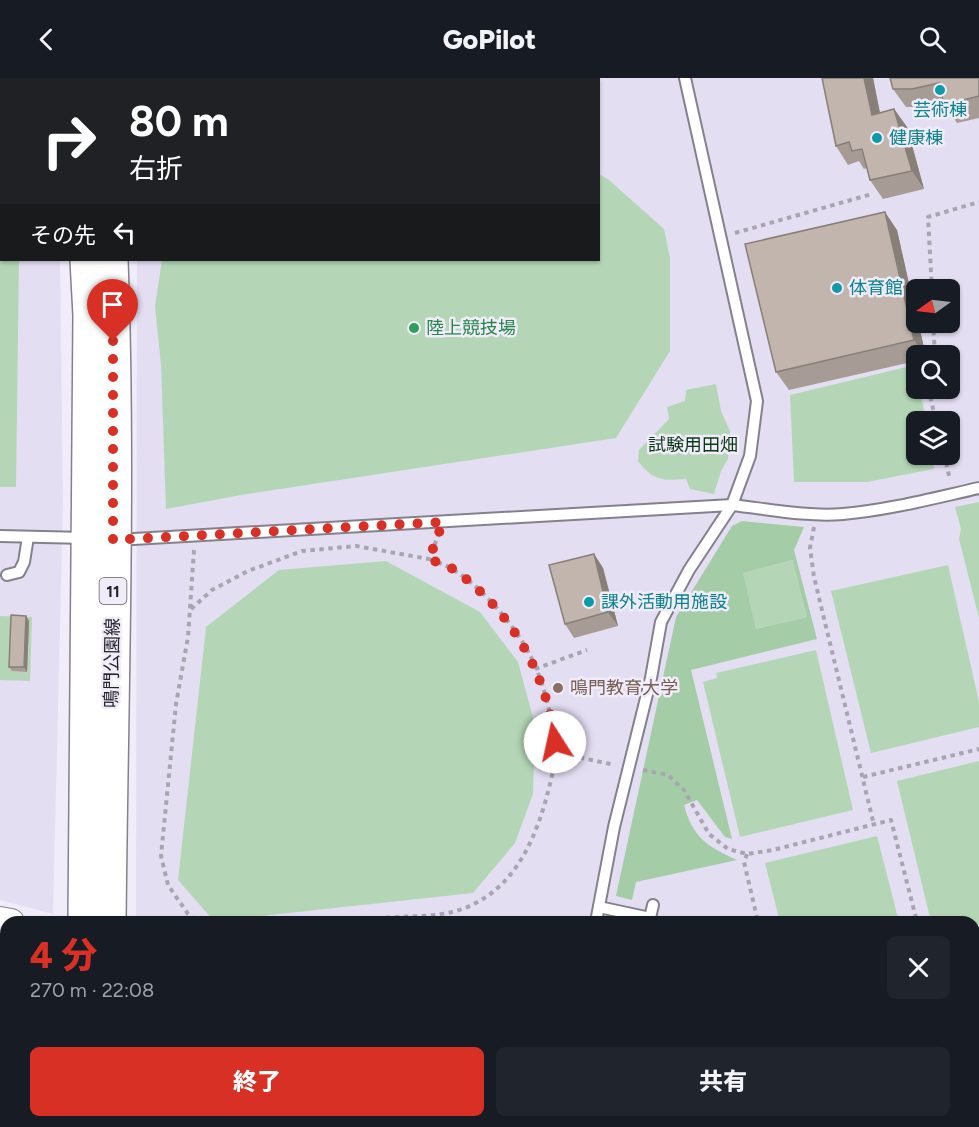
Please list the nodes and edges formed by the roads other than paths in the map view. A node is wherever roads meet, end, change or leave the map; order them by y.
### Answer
1 (685, 78) edge
2 (87, 261) edge
3 (111, 261) edge
4 (979, 488) edge
5 (732, 505) junction
6 (0, 536) edge
7 (28, 537) junction
8 (101, 539) junction
9 (7, 574) dead end
10 (653, 905) dead end
11 (599, 907) junction
12 (85, 916) edge
13 (109, 916) edge
14 (597, 916) edge
15 (641, 916) edge
16 (650, 916) edge

1 - 5 lane
2 - 8 main road, 鳴門公園線 / 11
3 - 8 main road, 鳴門公園線 / 11
4 - 5 lane
5 - 8 lane
5 - 11 lane
6 - 7 lane
7 - 8 lane
7 - 9 lane
8 - 12 main road, 鳴門公園線 / 11
8 - 13 main road, 鳴門公園線 / 11
10 - 16 lane
11 - 14 lane
11 - 15 lane

